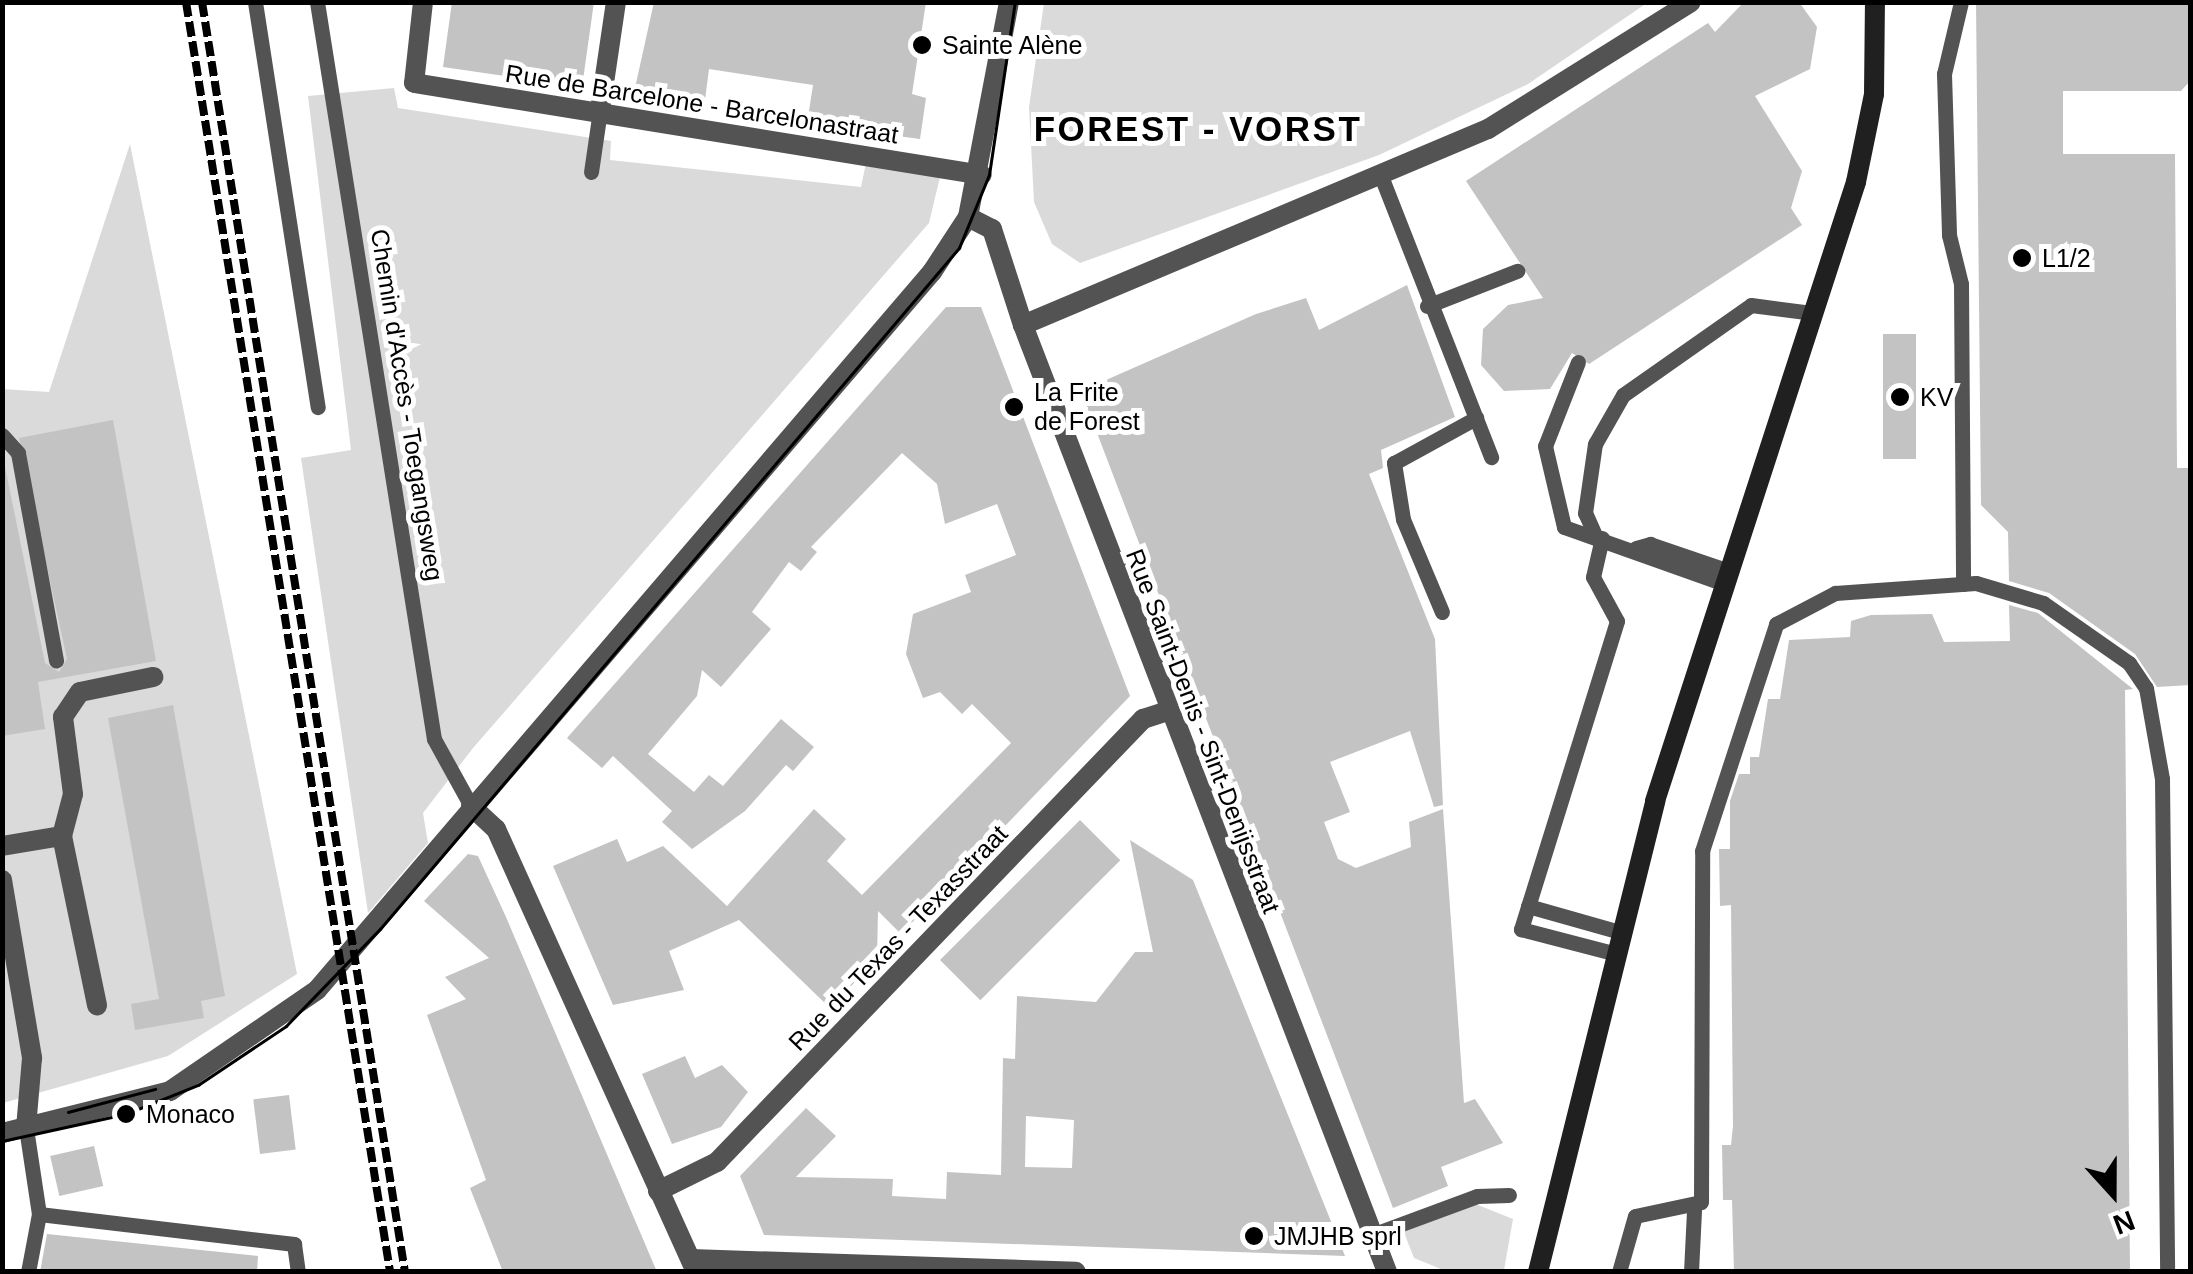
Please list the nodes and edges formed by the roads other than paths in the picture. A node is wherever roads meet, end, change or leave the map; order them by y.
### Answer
1 (255, 2) edge
2 (317, 2) edge
3 (423, 2) edge
4 (616, 2) edge
5 (1009, 2) edge
6 (1875, 2) edge
7 (1961, 2) edge
8 (1691, 3) edge
9 (600, 110) junction
10 (591, 172) dead end
11 (982, 175) junction
12 (1381, 176) junction
13 (968, 217) junction
14 (1517, 271) dead end
15 (1427, 306) junction
16 (1812, 313) junction
17 (1023, 325) junction
18 (1578, 362) dead end
19 (318, 407) dead end
20 (1476, 418) junction
21 (4, 438) edge
22 (1492, 457) dead end
23 (1599, 536) junction
24 (1727, 577) junction
25 (1963, 584) junction
26 (1442, 612) dead end
27 (56, 661) dead end
28 (153, 677) dead end
29 (1168, 711) junction
30 (471, 806) junction
31 (62, 836) junction
32 (2, 846) edge
33 (2, 880) edge
34 (1528, 906) junction
35 (1620, 932) junction
36 (1614, 954) junction
37 (97, 1004) dead end
38 (26, 1128) junction
39 (2, 1133) edge
40 (658, 1191) junction
41 (1509, 1195) dead end
42 (1694, 1210) junction
43 (40, 1214) junction
44 (1369, 1236) junction
45 (694, 1266) edge
46 (28, 1272) edge
47 (298, 1272) edge
48 (1076, 1272) edge
49 (1387, 1272) edge
50 (1538, 1272) edge
51 (1619, 1272) edge
52 (1691, 1272) edge
53 (2167, 1272) edge

1 - 19 lane
2 - 30 lane, Chemin d'Accès - Toegangsweg
3 - 9 street, Rue de Barcelone - Barcelonastraat
4 - 9 street
5 - 11 street
6 - 16 main road
7 - 25 lane
8 - 12 street
9 - 10 lane
9 - 11 street, Rue de Barcelone - Barcelonastraat
11 - 13 street
12 - 15 lane
12 - 17 street
13 - 17 street, Rue Saint-Denis - Sint-Denijsstraat
13 - 30 street
14 - 15 lane
15 - 20 lane
16 - 23 lane
16 - 24 main road
17 - 29 street, Rue Saint-Denis - Sint-Denijsstraat
18 - 23 lane
20 - 22 lane
20 - 26 lane
21 - 27 lane
23 - 24 lane
23 - 34 lane
24 - 35 main road
25 - 42 lane
25 - 53 lane
28 - 31 street
29 - 40 street, Rue du Texas - Texasstraat
29 - 44 street, Rue Saint-Denis - Sint-Denijsstraat
30 - 38 street
30 - 40 street
31 - 32 street
31 - 37 street
33 - 38 street
34 - 35 lane
34 - 36 lane
35 - 36 main road
36 - 50 main road
38 - 39 street
38 - 43 lane
40 - 45 street
41 - 44 lane
42 - 51 lane
42 - 52 lane
43 - 46 lane
43 - 47 lane
44 - 49 street, Rue Saint-Denis - Sint-Denijsstraat
45 - 48 street

